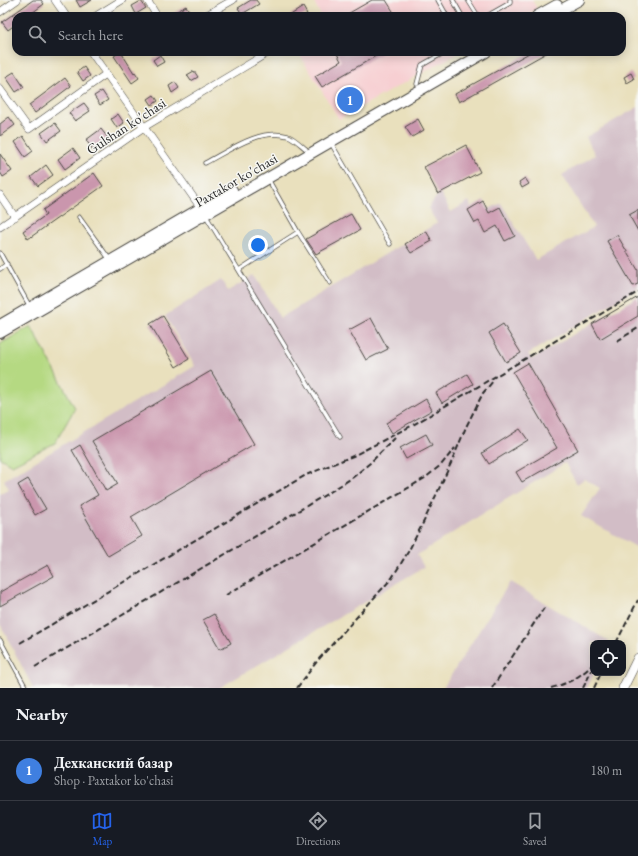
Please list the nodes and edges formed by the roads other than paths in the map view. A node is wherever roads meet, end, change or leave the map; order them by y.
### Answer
1 (17, 0) edge
2 (55, 0) edge
3 (122, 0) edge
4 (147, 0) edge
5 (233, 0) edge
6 (438, 0) edge
7 (453, 0) edge
8 (468, 0) edge
9 (510, 0) edge
10 (565, 0) edge
11 (579, 0) edge
12 (0, 12) edge
13 (63, 12) edge
14 (102, 12) edge
15 (154, 12) edge
16 (212, 12) edge
17 (445, 12) edge
18 (460, 12) edge
19 (476, 12) edge
20 (494, 12) edge
21 (544, 12) edge
22 (557, 12) edge
23 (93, 56) edge
24 (262, 56) edge
25 (438, 56) edge
26 (467, 56) edge
27 (479, 56) edge
28 (106, 74) junction
29 (417, 84) junction
30 (0, 89) edge
31 (144, 127) junction
32 (330, 142) junction
33 (306, 149) junction
34 (205, 163) dead end
35 (268, 178) junction
36 (0, 195) edge
37 (203, 211) junction
38 (15, 217) junction
39 (79, 217) dead end
40 (0, 227) edge
41 (298, 232) junction
42 (390, 244) dead end
43 (0, 253) edge
44 (110, 261) junction
45 (7, 264) junction
46 (0, 269) edge
47 (239, 270) junction
48 (330, 283) dead end
49 (30, 308) junction
50 (0, 325) edge
51 (0, 333) edge
52 (340, 437) dead end
53 (0, 640) edge
54 (638, 658) edge
55 (26, 688) edge
56 (623, 688) edge

1 - 12 street
2 - 13 street
3 - 14 street
4 - 15 street
5 - 16 street
6 - 17 lane
7 - 18 lane
8 - 19 lane
9 - 20 lane
10 - 21 main road
11 - 22 main road
23 - 28 street
24 - 31 street, Gulshan ko'chasi
25 - 29 lane
26 - 29 main road, Paxtakor ko'chasi
27 - 32 main road, Paxtakor ko'chasi
28 - 30 street
28 - 31 street
29 - 33 main road, Paxtakor ko'chasi
31 - 37 street
31 - 38 street, Gulshan ko'chasi
32 - 35 main road, Paxtakor ko'chasi
32 - 42 lane
33 - 34 lane
33 - 37 main road, Paxtakor ko'chasi
35 - 37 main road, Paxtakor ko'chasi
35 - 41 lane
36 - 38 street
37 - 44 main road, Paxtakor ko'chasi
37 - 47 lane
37 - 51 main road, Paxtakor ko'chasi
38 - 40 street, Gulshan ko'chasi
39 - 44 lane
41 - 47 lane
41 - 48 lane
43 - 45 lane
44 - 49 main road, Paxtakor ko'chasi
45 - 46 lane
45 - 49 lane
47 - 52 lane
49 - 50 main road, Paxtakor ko'chasi
53 - 55 lane
54 - 56 street

